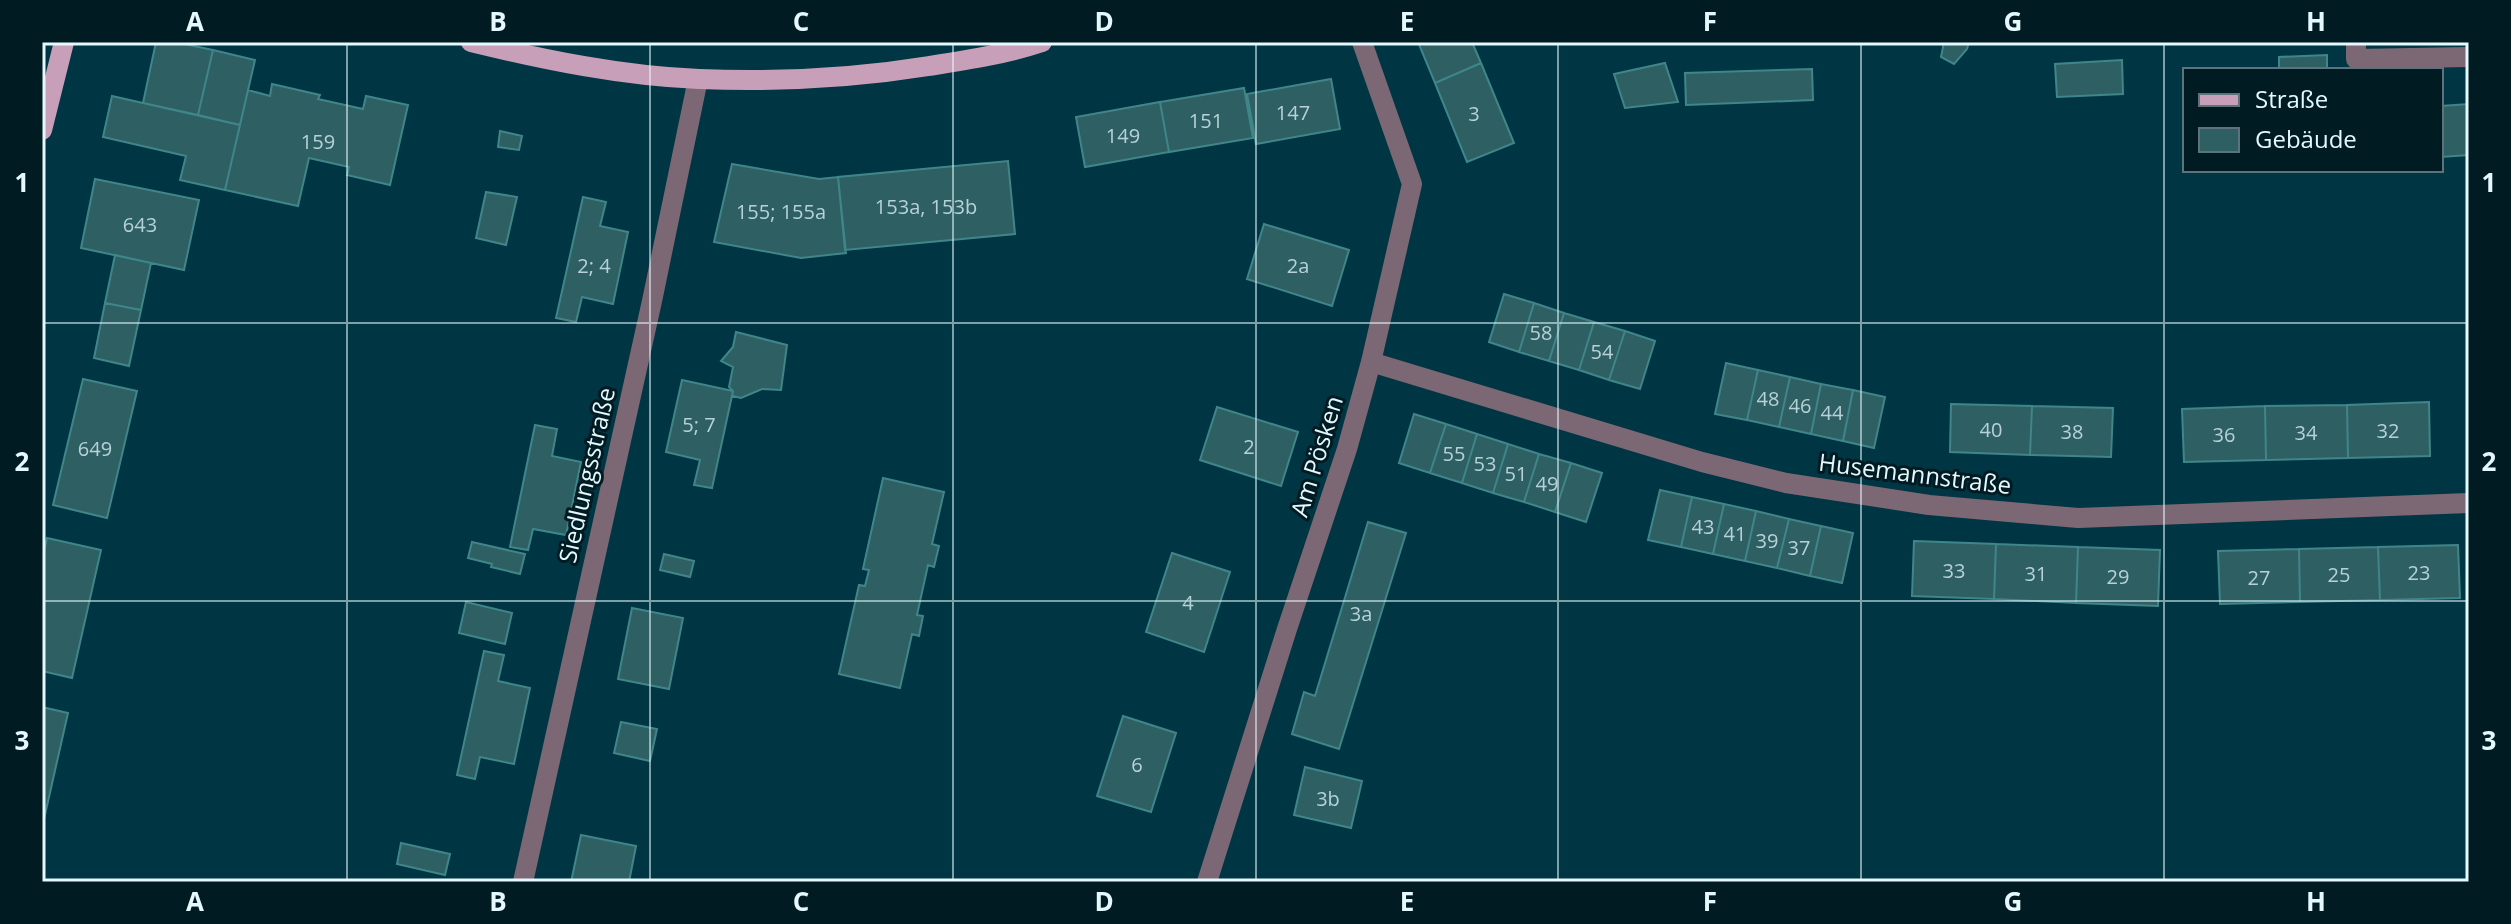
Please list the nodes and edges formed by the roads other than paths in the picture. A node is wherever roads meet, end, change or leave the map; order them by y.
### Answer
1 (64, 42) edge
2 (471, 42) edge
3 (1042, 42) edge
4 (1362, 42) edge
5 (2356, 42) edge
6 (2469, 57) edge
7 (698, 79) junction
8 (42, 130) edge
9 (1371, 362) junction
10 (2469, 503) edge
11 (523, 882) edge
12 (1207, 882) edge

1 - 8 main road
2 - 7 main road
3 - 7 main road
4 - 9 street, Am Pösken
5 - 6 street
7 - 11 street, Siedlungsstraße
9 - 10 street, Husemannstraße
9 - 12 street, Am Pösken

